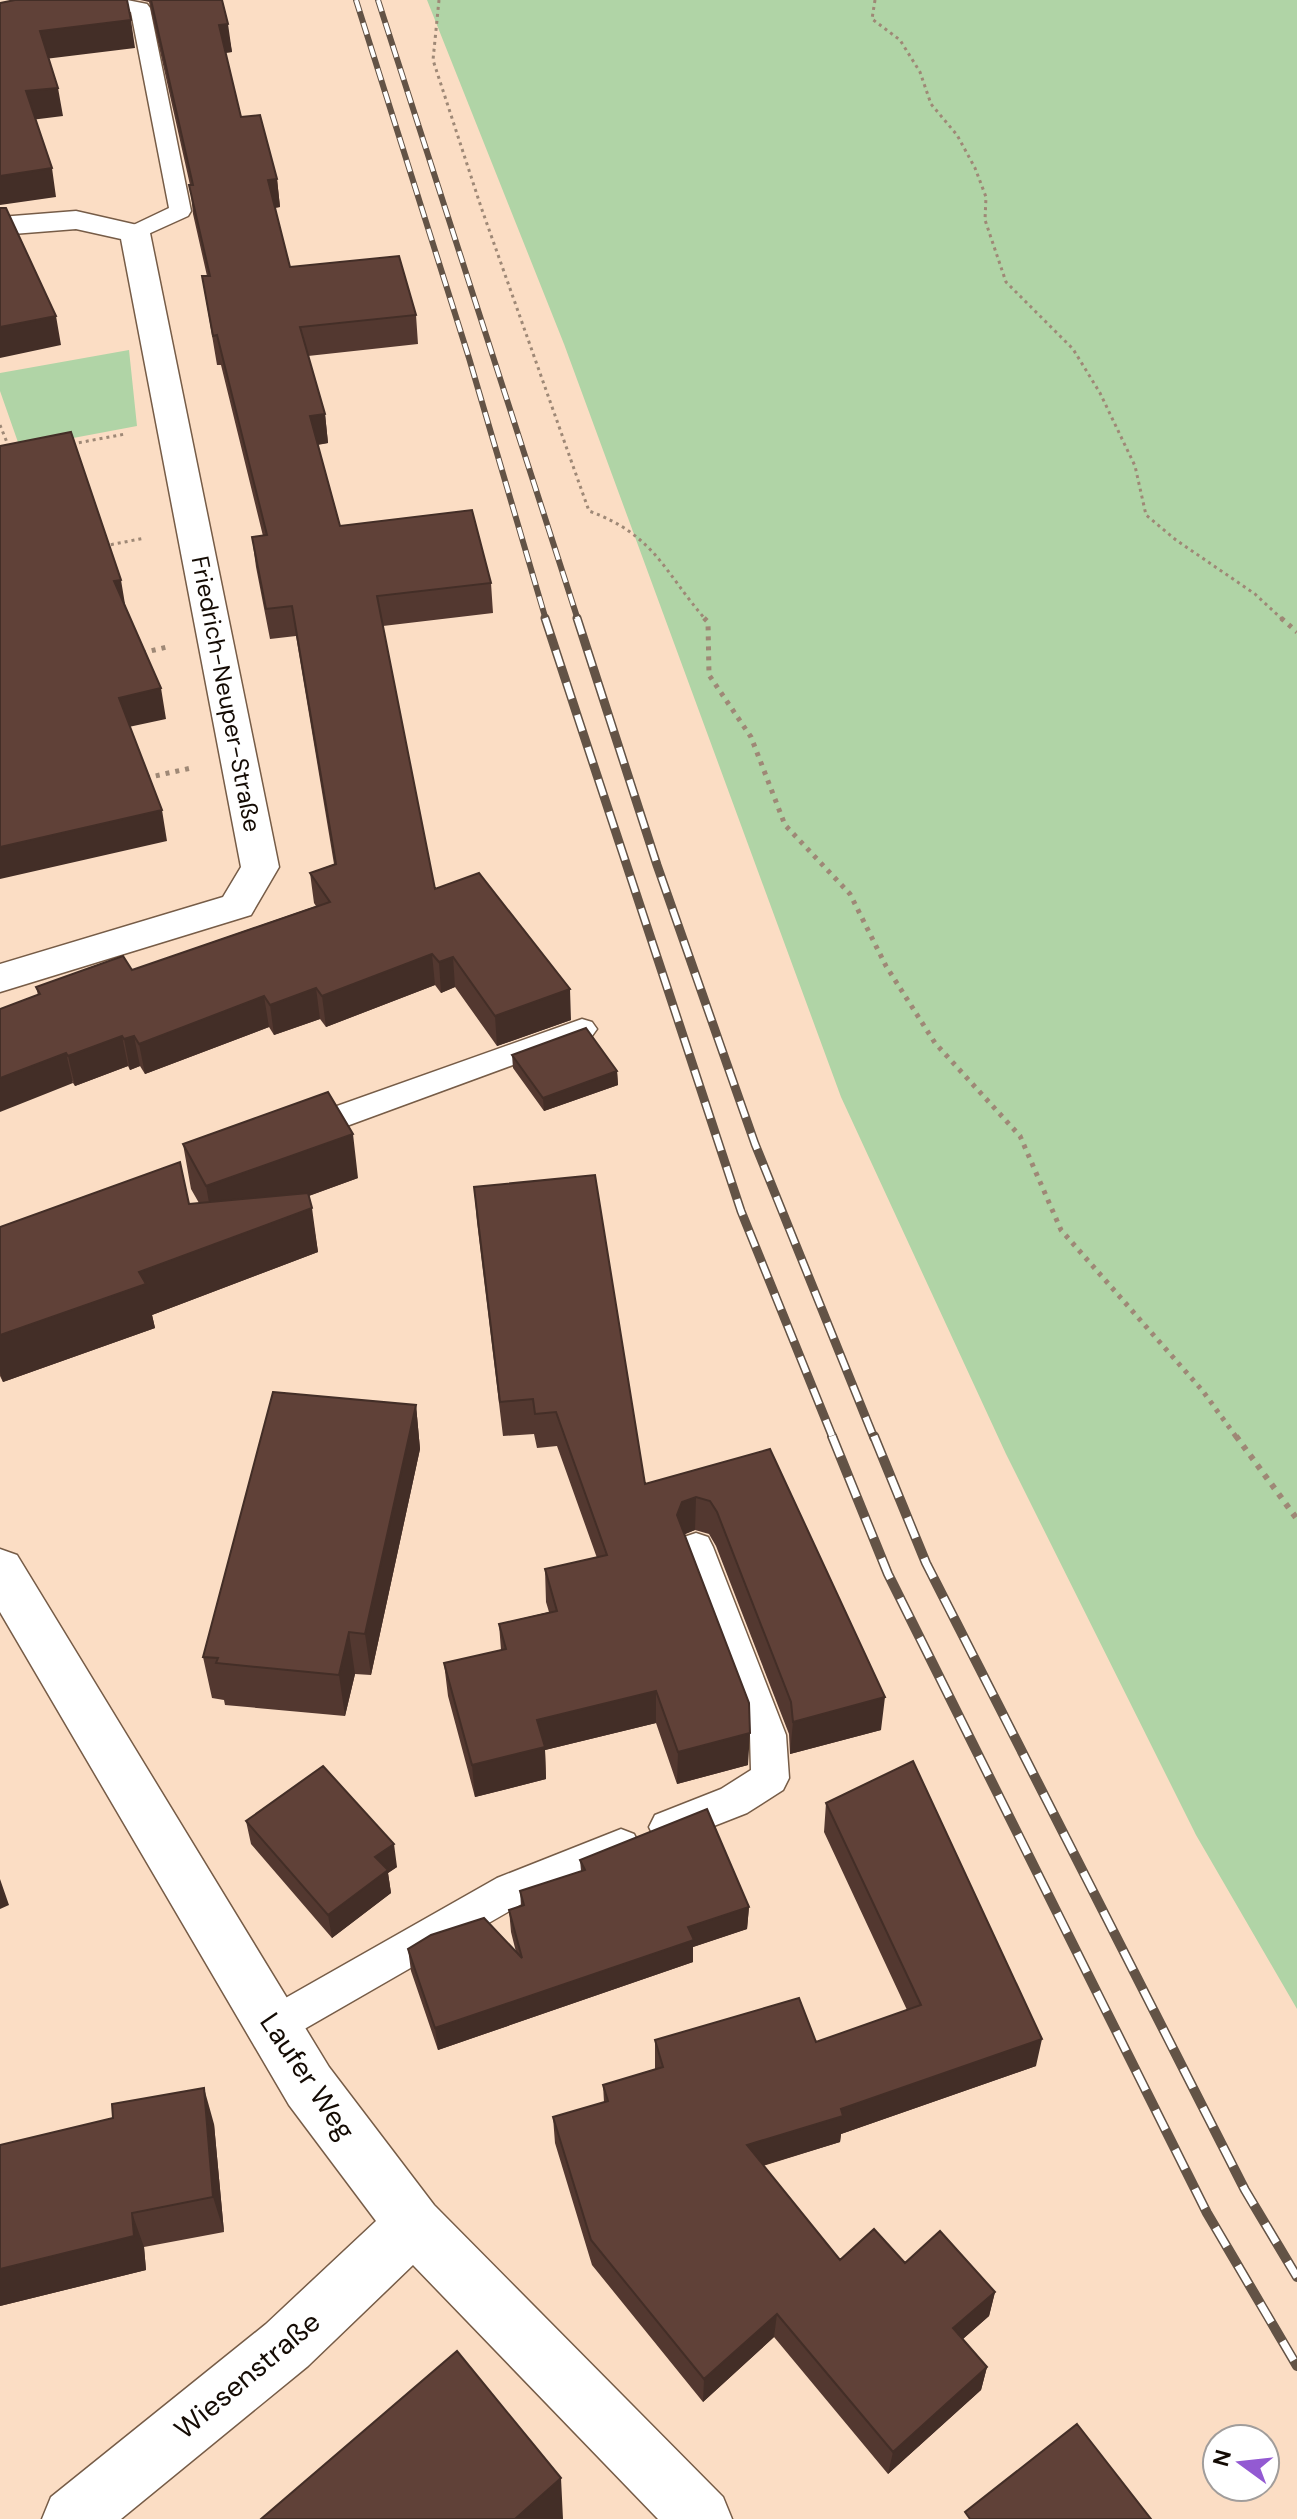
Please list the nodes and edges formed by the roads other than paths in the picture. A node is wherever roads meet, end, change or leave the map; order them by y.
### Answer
1 (94, 0) edge
2 (65, 6) edge
3 (0, 226) edge
4 (135, 233) junction
5 (0, 978) edge
6 (582, 1029) edge
7 (279, 1138) edge
8 (696, 1547) dead end
9 (0, 1569) edge
10 (273, 2026) junction
11 (414, 2225) junction
12 (73, 2519) edge
13 (701, 2519) edge

1 - 2 street
1 - 4 lane
3 - 4 street
4 - 5 street, Friedrich-Neuper-Straße
6 - 7 lane
8 - 10 lane
9 - 10 street, Laufer Weg
10 - 11 street, Laufer Weg
11 - 12 street, Wiesenstraße
11 - 13 street, Laufer Weg

